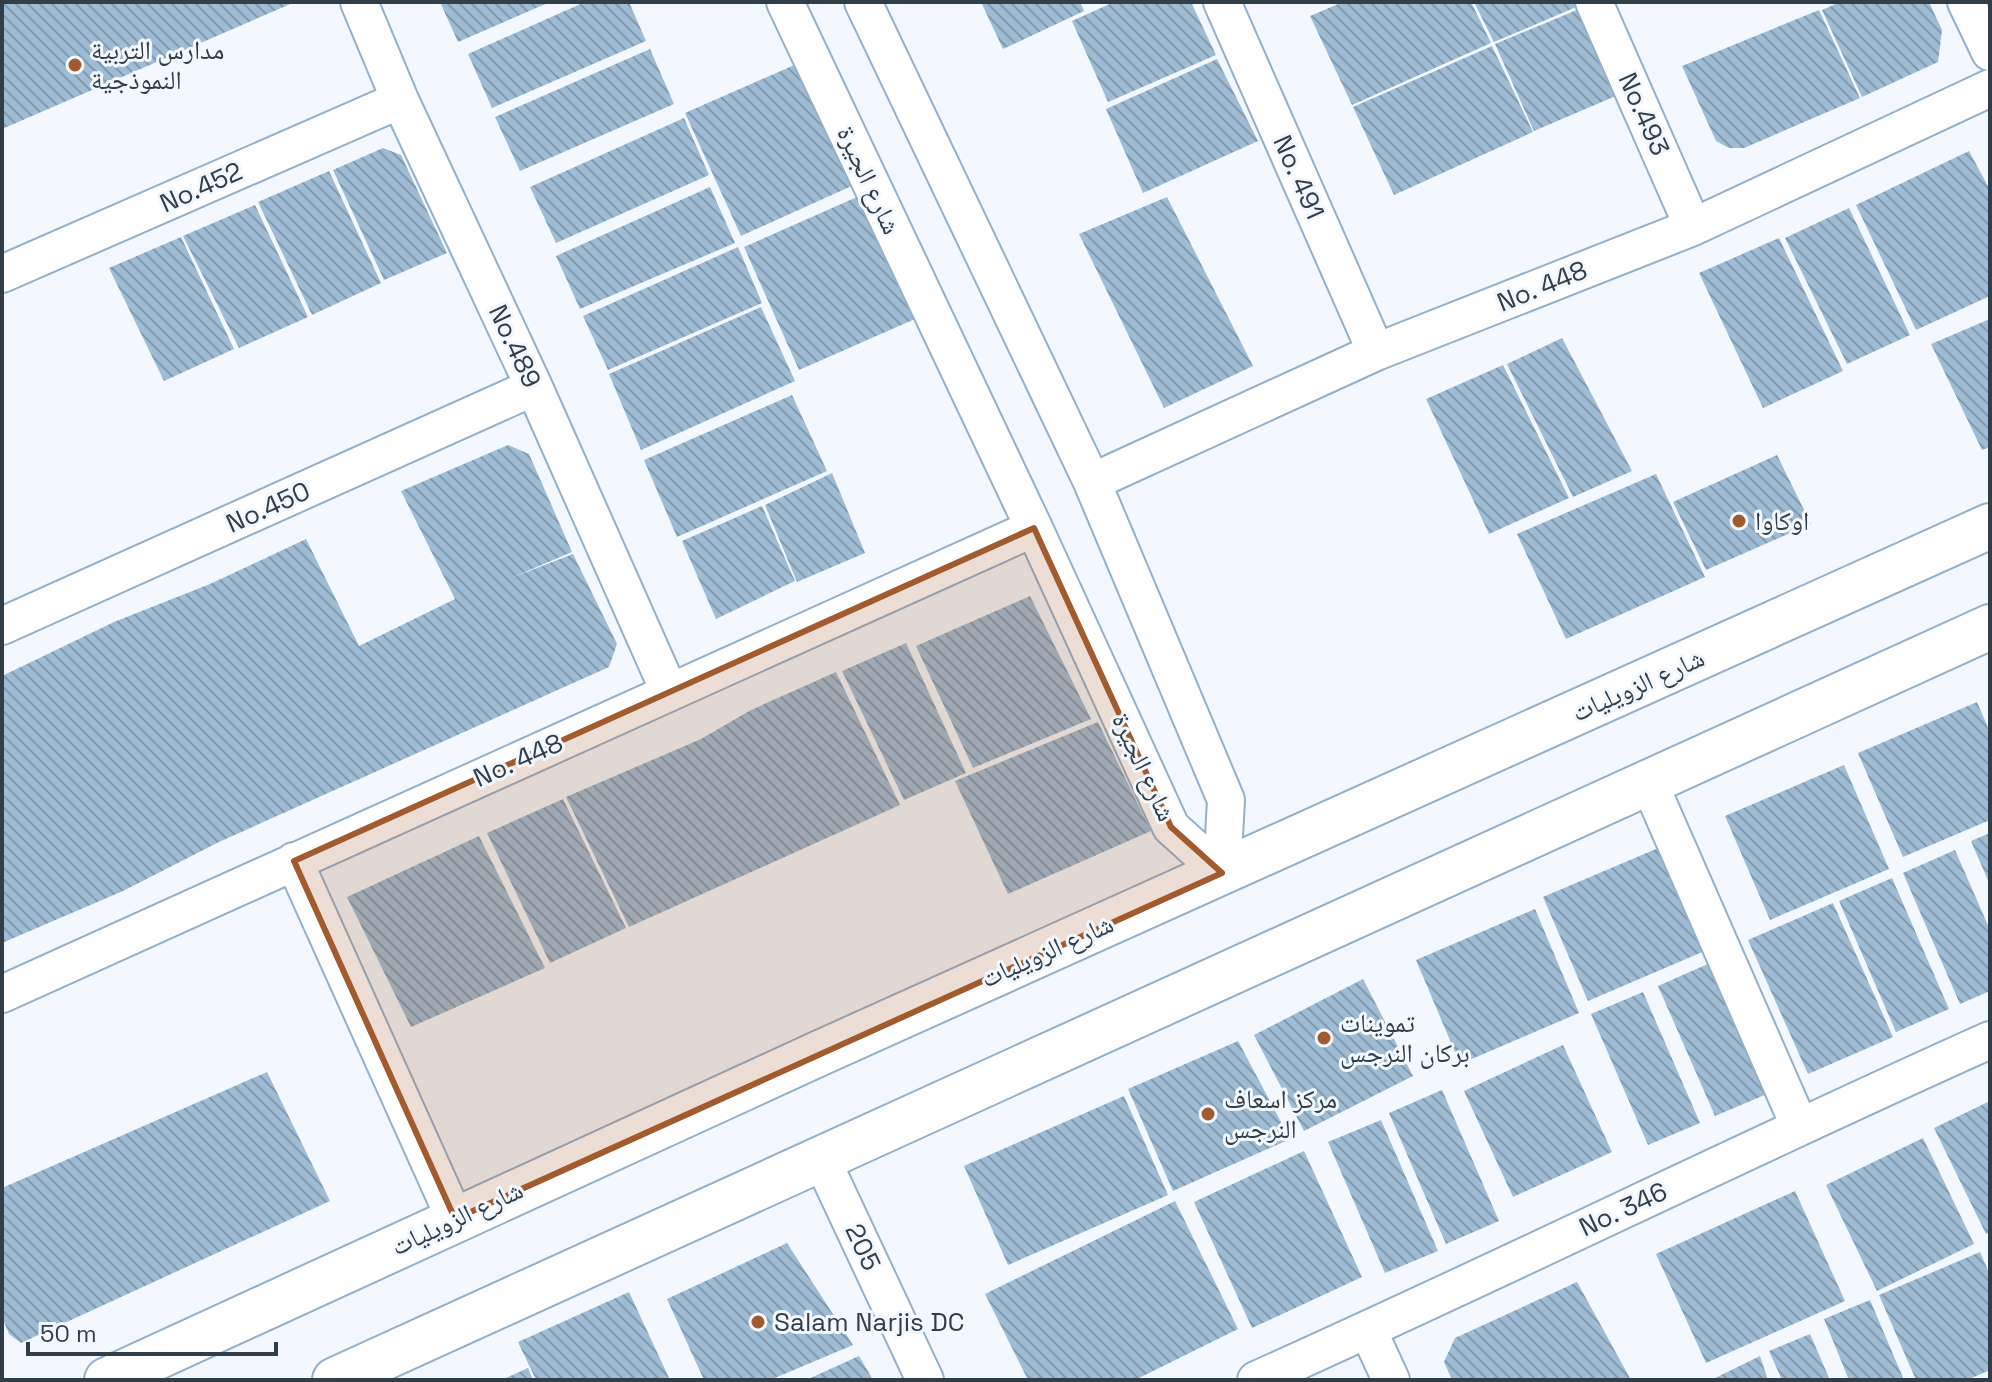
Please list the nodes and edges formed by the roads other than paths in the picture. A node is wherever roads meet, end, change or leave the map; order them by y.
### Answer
1 (359, 2) edge
2 (785, 2) edge
3 (863, 2) edge
4 (1222, 2) edge
5 (1594, 2) edge
6 (1966, 2) edge
7 (1990, 52) edge
8 (1990, 88) edge
9 (400, 100) junction
10 (1693, 227) junction
11 (2, 274) edge
12 (1376, 352) junction
13 (534, 387) junction
14 (1092, 482) junction
15 (1990, 526) edge
16 (1034, 528) junction
17 (4, 621) edge
18 (1990, 627) edge
19 (669, 691) junction
20 (1650, 785) junction
21 (294, 861) junction
22 (1222, 873) junction
23 (2, 994) edge
24 (1990, 1040) edge
25 (1799, 1125) junction
26 (821, 1158) junction
27 (455, 1219) junction
28 (1368, 1330) junction
29 (107, 1380) edge
30 (335, 1380) edge
31 (925, 1380) edge
32 (1256, 1380) edge
33 (1391, 1380) edge

1 - 9 street, No.489
2 - 16 street, شارع الجيرة
3 - 14 street
4 - 12 street, No. 491
5 - 10 street, No.493
6 - 7 street
8 - 10 street, No. 448
9 - 11 street, No.452
9 - 13 street, No.489
10 - 12 street, No. 448
12 - 14 street, No. 448
13 - 17 street, No.450
13 - 19 street, No.489
14 - 22 street
15 - 22 street, شارع الزويليات
16 - 19 street, No. 448
16 - 22 street, شارع الجيرة
18 - 20 street
19 - 21 street, No. 448
20 - 25 street
20 - 26 street
21 - 23 street, No. 448
21 - 27 street
22 - 27 street, شارع الزويليات
24 - 25 street, No. 346
25 - 28 street, No. 346
26 - 30 street
26 - 31 street, 205
27 - 29 street, شارع الزويليات
28 - 32 street, No. 346
28 - 33 street

